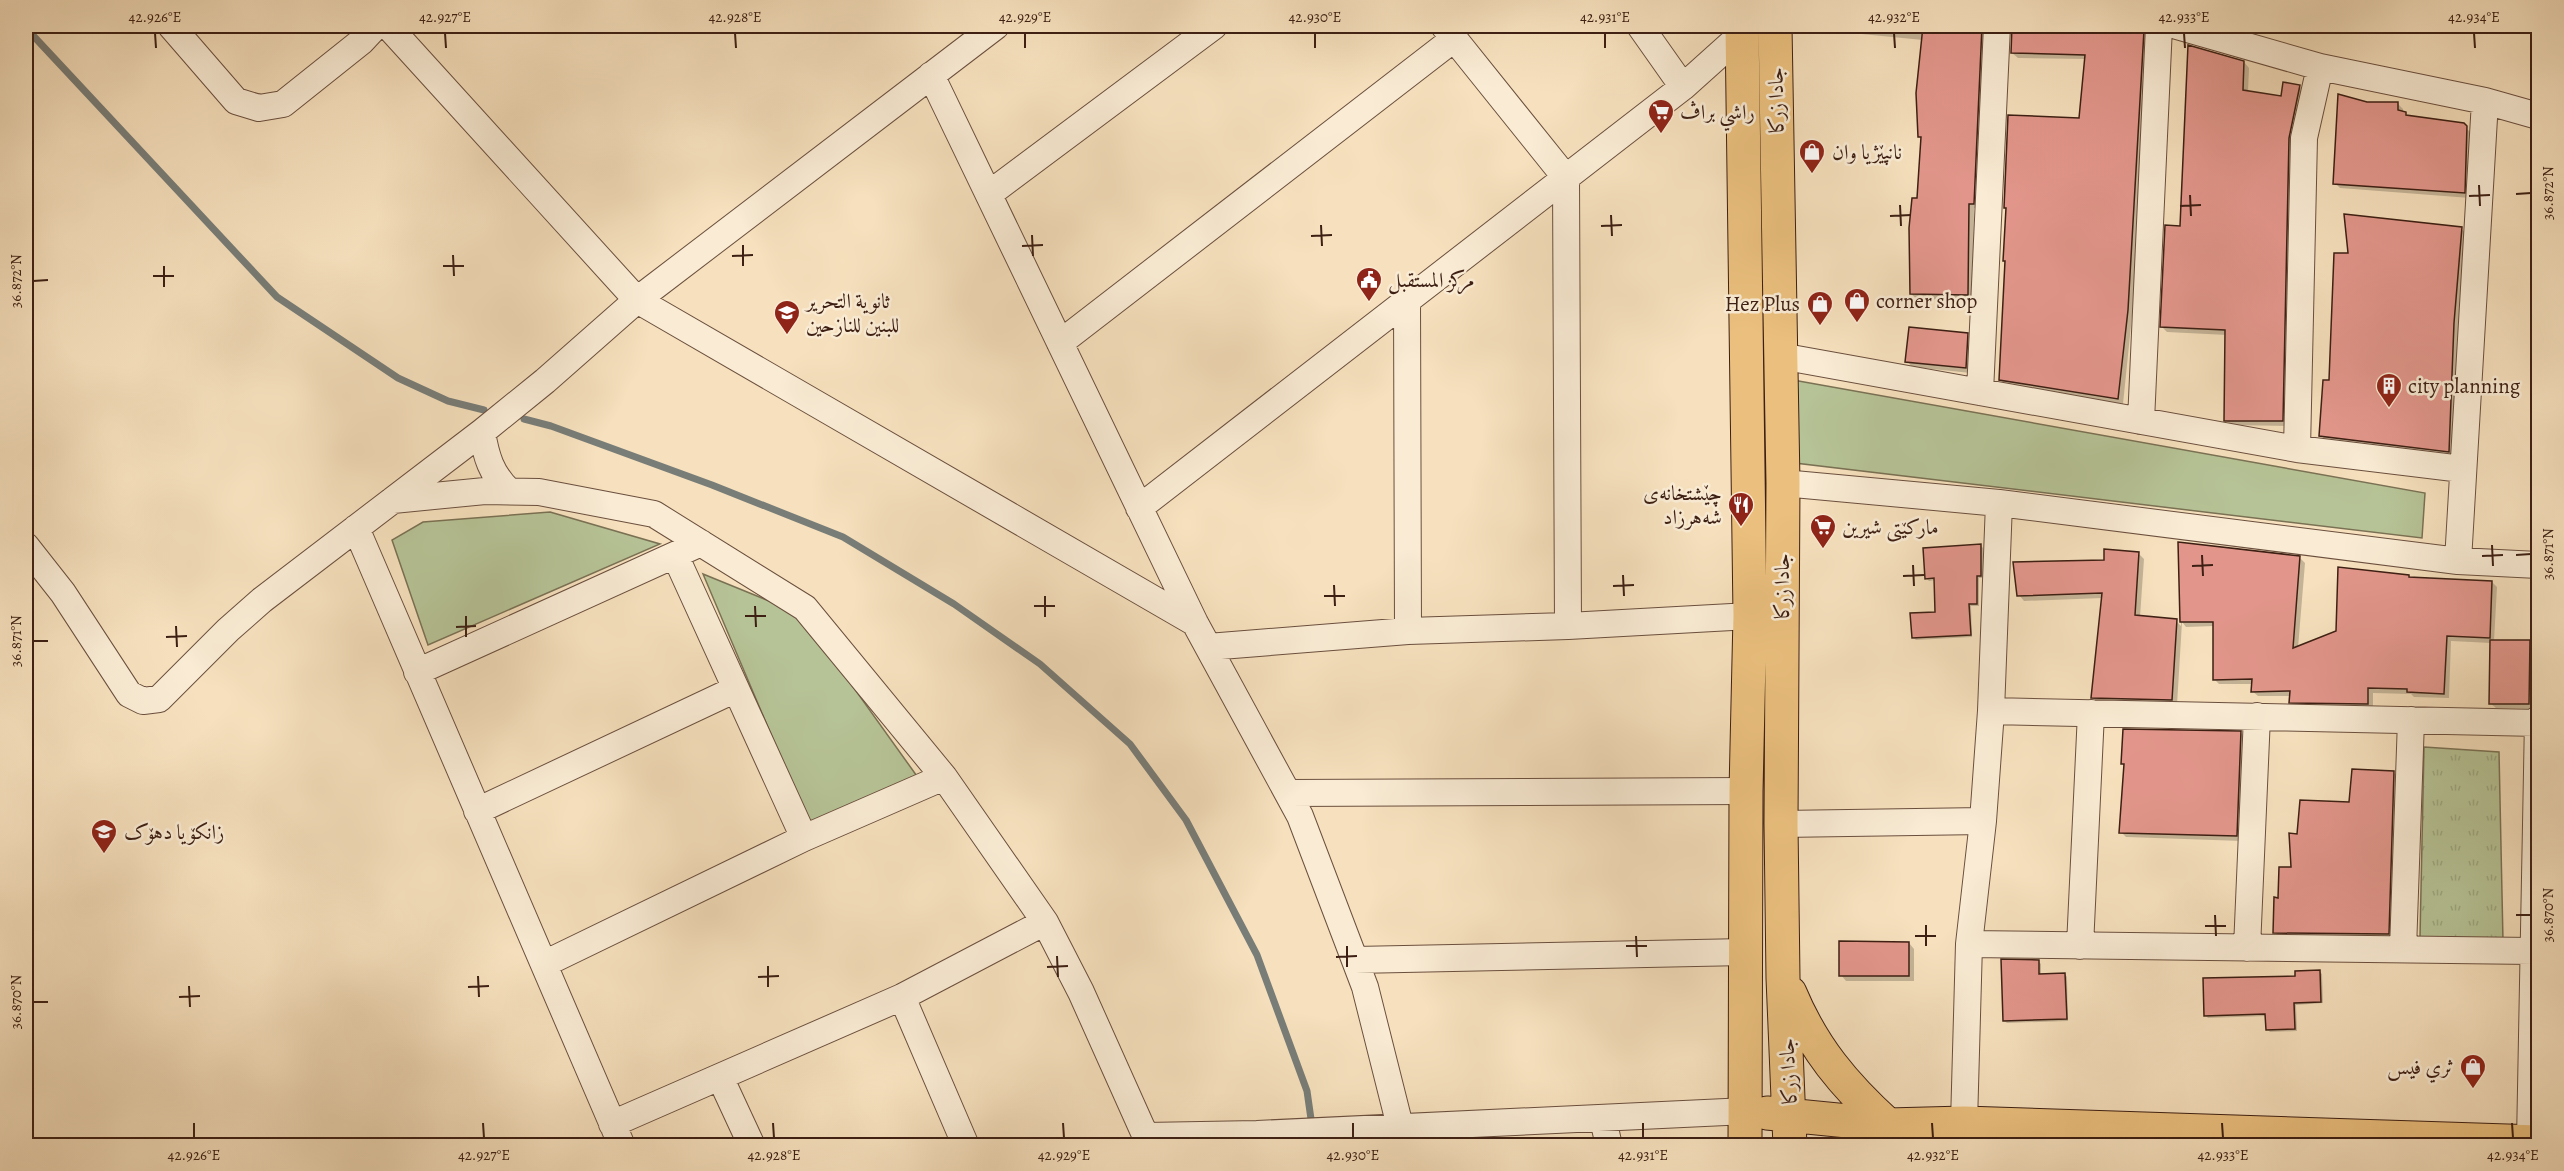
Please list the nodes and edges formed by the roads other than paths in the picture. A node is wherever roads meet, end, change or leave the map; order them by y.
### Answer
1 (171, 26) edge
2 (376, 26) edge
3 (388, 26) edge
4 (996, 26) edge
5 (1214, 26) edge
6 (1640, 26) edge
7 (1775, 26) edge
8 (1997, 26) edge
9 (2159, 26) edge
10 (2177, 26) edge
11 (1742, 30) edge
12 (1449, 32) edge
13 (2320, 67) junction
14 (931, 75) junction
15 (1683, 87) junction
16 (2485, 101) junction
17 (2538, 116) edge
18 (1566, 178) junction
19 (988, 194) junction
20 (637, 300) junction
21 (1407, 301) junction
22 (1060, 343) junction
23 (1780, 356) junction
24 (1980, 392) junction
25 (2141, 421) junction
26 (482, 432) junction
27 (2297, 449) junction
28 (2462, 468) junction
29 (1783, 483) junction
30 (509, 491) junction
31 (393, 500) junction
32 (2000, 503) junction
33 (1139, 508) junction
34 (356, 528) junction
35 (701, 543) junction
36 (26, 546) edge
37 (675, 555) junction
38 (2458, 561) junction
39 (2538, 565) edge
40 (1750, 616) junction
41 (1195, 624) junction
42 (1568, 626) junction
43 (1408, 631) junction
44 (1208, 647) junction
45 (417, 672) junction
46 (736, 689) junction
47 (1991, 711) junction
48 (2091, 713) junction
49 (2257, 716) junction
50 (2411, 720) junction
51 (2538, 721) edge
52 (944, 777) junction
53 (1746, 792) junction
54 (1288, 793) junction
55 (477, 811) junction
56 (1983, 821) junction
57 (1780, 824) junction
58 (804, 838) junction
59 (1045, 922) junction
60 (1969, 944) junction
61 (2080, 946) junction
62 (2247, 948) junction
63 (2403, 949) junction
64 (2533, 951) junction
65 (1745, 952) junction
66 (1355, 960) junction
67 (544, 964) junction
68 (1783, 978) junction
69 (902, 997) junction
70 (720, 1077) junction
71 (1747, 1111) junction
72 (1603, 1119) junction
73 (1838, 1121) junction
74 (1964, 1123) junction
75 (1888, 1125) junction
76 (1790, 1131) edge
77 (617, 1135) edge
78 (1402, 1136) edge
79 (1147, 1141) edge
80 (2534, 1142) edge
81 (752, 1146) edge
82 (966, 1146) edge
83 (1609, 1146) edge
84 (1745, 1146) edge
85 (1811, 1146) edge

1 - 2 street
3 - 20 street
4 - 14 street
5 - 19 street
6 - 15 street
7 - 23 main road, جادا زرکا
8 - 24 street
9 - 25 street
10 - 13 street
11 - 15 street
11 - 40 main road, جادا زرکا
12 - 18 street
12 - 22 street
13 - 16 street
13 - 27 street
14 - 19 street
14 - 20 street
15 - 18 street
16 - 17 street
16 - 28 street
18 - 21 street
18 - 42 street
19 - 22 street
20 - 26 street
20 - 41 street
21 - 33 street
21 - 43 street
22 - 33 street
23 - 24 street
23 - 29 main road, جادا زرکا
24 - 25 street
25 - 27 street
26 - 30 street
26 - 31 street
27 - 28 street
28 - 38 street
29 - 32 street
29 - 57 main road, جادا زرکا
30 - 31 street
30 - 35 street
31 - 34 street
32 - 38 street
32 - 47 street
33 - 41 street
34 - 36 street
34 - 45 street
35 - 37 street
35 - 52 street
37 - 45 street
37 - 46 street
38 - 39 street
40 - 42 street
40 - 53 main road, جادا زرکا
41 - 44 street
42 - 43 street
43 - 44 street
44 - 54 street
45 - 55 street
46 - 55 street
46 - 58 street
47 - 48 street
47 - 56 street
48 - 49 street
48 - 61 street
49 - 50 street
49 - 62 street
50 - 51 street
50 - 63 street
51 - 64 street
52 - 58 street
52 - 59 street
53 - 54 street
53 - 65 main road, جادا زرکا
54 - 66 street
55 - 67 street
56 - 57 street
56 - 60 street
57 - 68 main road, جادا زرکا
58 - 67 street
59 - 69 street
59 - 79 street
60 - 61 street
60 - 74 street
61 - 62 street
62 - 63 street
63 - 64 street
64 - 80 street
65 - 66 street
65 - 71 main road, جادا زرکا
66 - 78 street
67 - 77 street
68 - 75 main road
68 - 76 main road, جادا زرکا
69 - 70 street
69 - 82 street
70 - 77 street
70 - 81 street
71 - 72 street
71 - 76 main road
71 - 84 main road, جادا زرکا
72 - 78 street
72 - 83 street
73 - 75 main road
73 - 76 main road
73 - 85 main road
74 - 75 main road
74 - 80 main road
78 - 79 street

